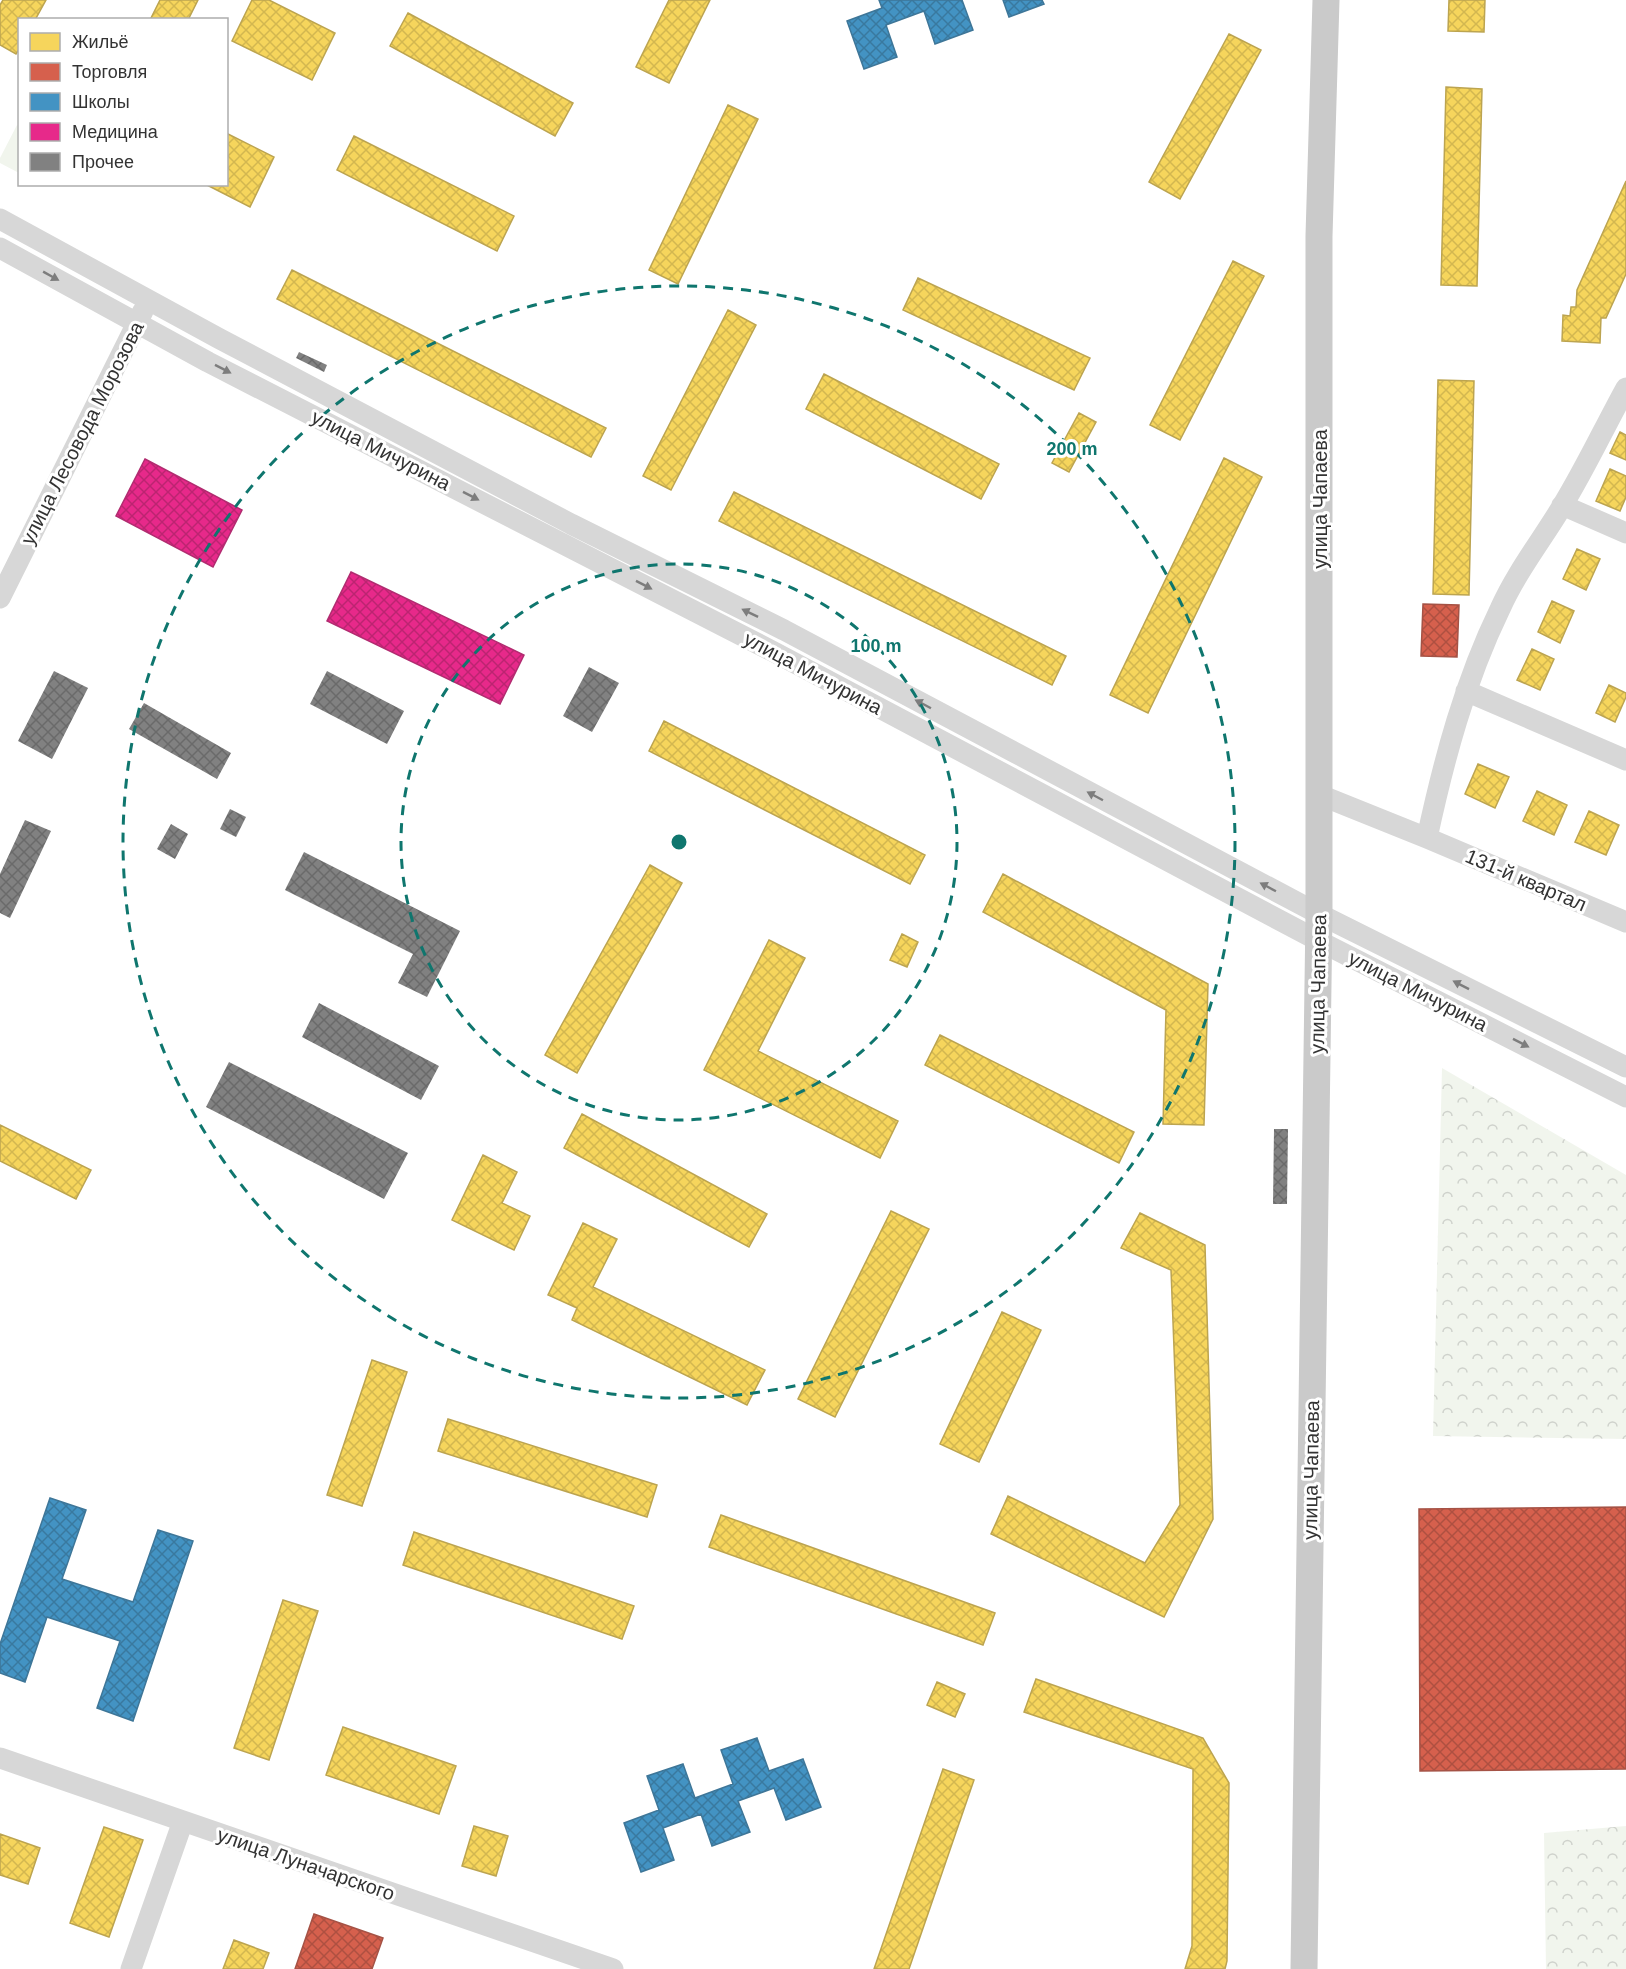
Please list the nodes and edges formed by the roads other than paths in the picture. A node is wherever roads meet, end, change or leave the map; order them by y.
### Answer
1 (1326, 0) edge
2 (0, 219) edge
3 (0, 248) edge
4 (150, 300) junction
5 (136, 323) junction
6 (1626, 388) edge
7 (1562, 506) junction
8 (1626, 533) edge
9 (0, 598) edge
10 (1466, 691) junction
11 (1626, 760) edge
12 (1320, 795) junction
13 (1427, 838) junction
14 (1319, 914) junction
15 (1626, 922) edge
16 (1319, 941) junction
17 (1626, 1067) edge
18 (1626, 1096) edge
19 (0, 1758) edge
20 (183, 1821) junction
21 (131, 1969) edge
22 (613, 1969) edge
23 (1304, 1969) edge

1 - 12 main road, улица Чапаева
2 - 4 street, улица Мичурина
3 -> 5 street, улица Мичурина
4 - 5 street, улица Лесовода Морозова
14 -> 4 street, улица Мичурина
5 - 9 street, улица Лесовода Морозова
5 -> 16 street, улица Мичурина
6 - 7 street
7 - 8 street
7 - 10 street
10 - 11 street
10 - 13 street
12 - 13 street, 131-й квартал
12 - 14 main road, улица Чапаева
13 - 15 street, 131-й квартал
14 - 16 main road, улица Чапаева
17 -> 14 street, улица Мичурина
16 -> 18 street, улица Мичурина
16 - 23 main road, улица Чапаева
19 - 20 street, улица Луначарского
20 - 21 street
20 - 22 street, улица Луначарского

